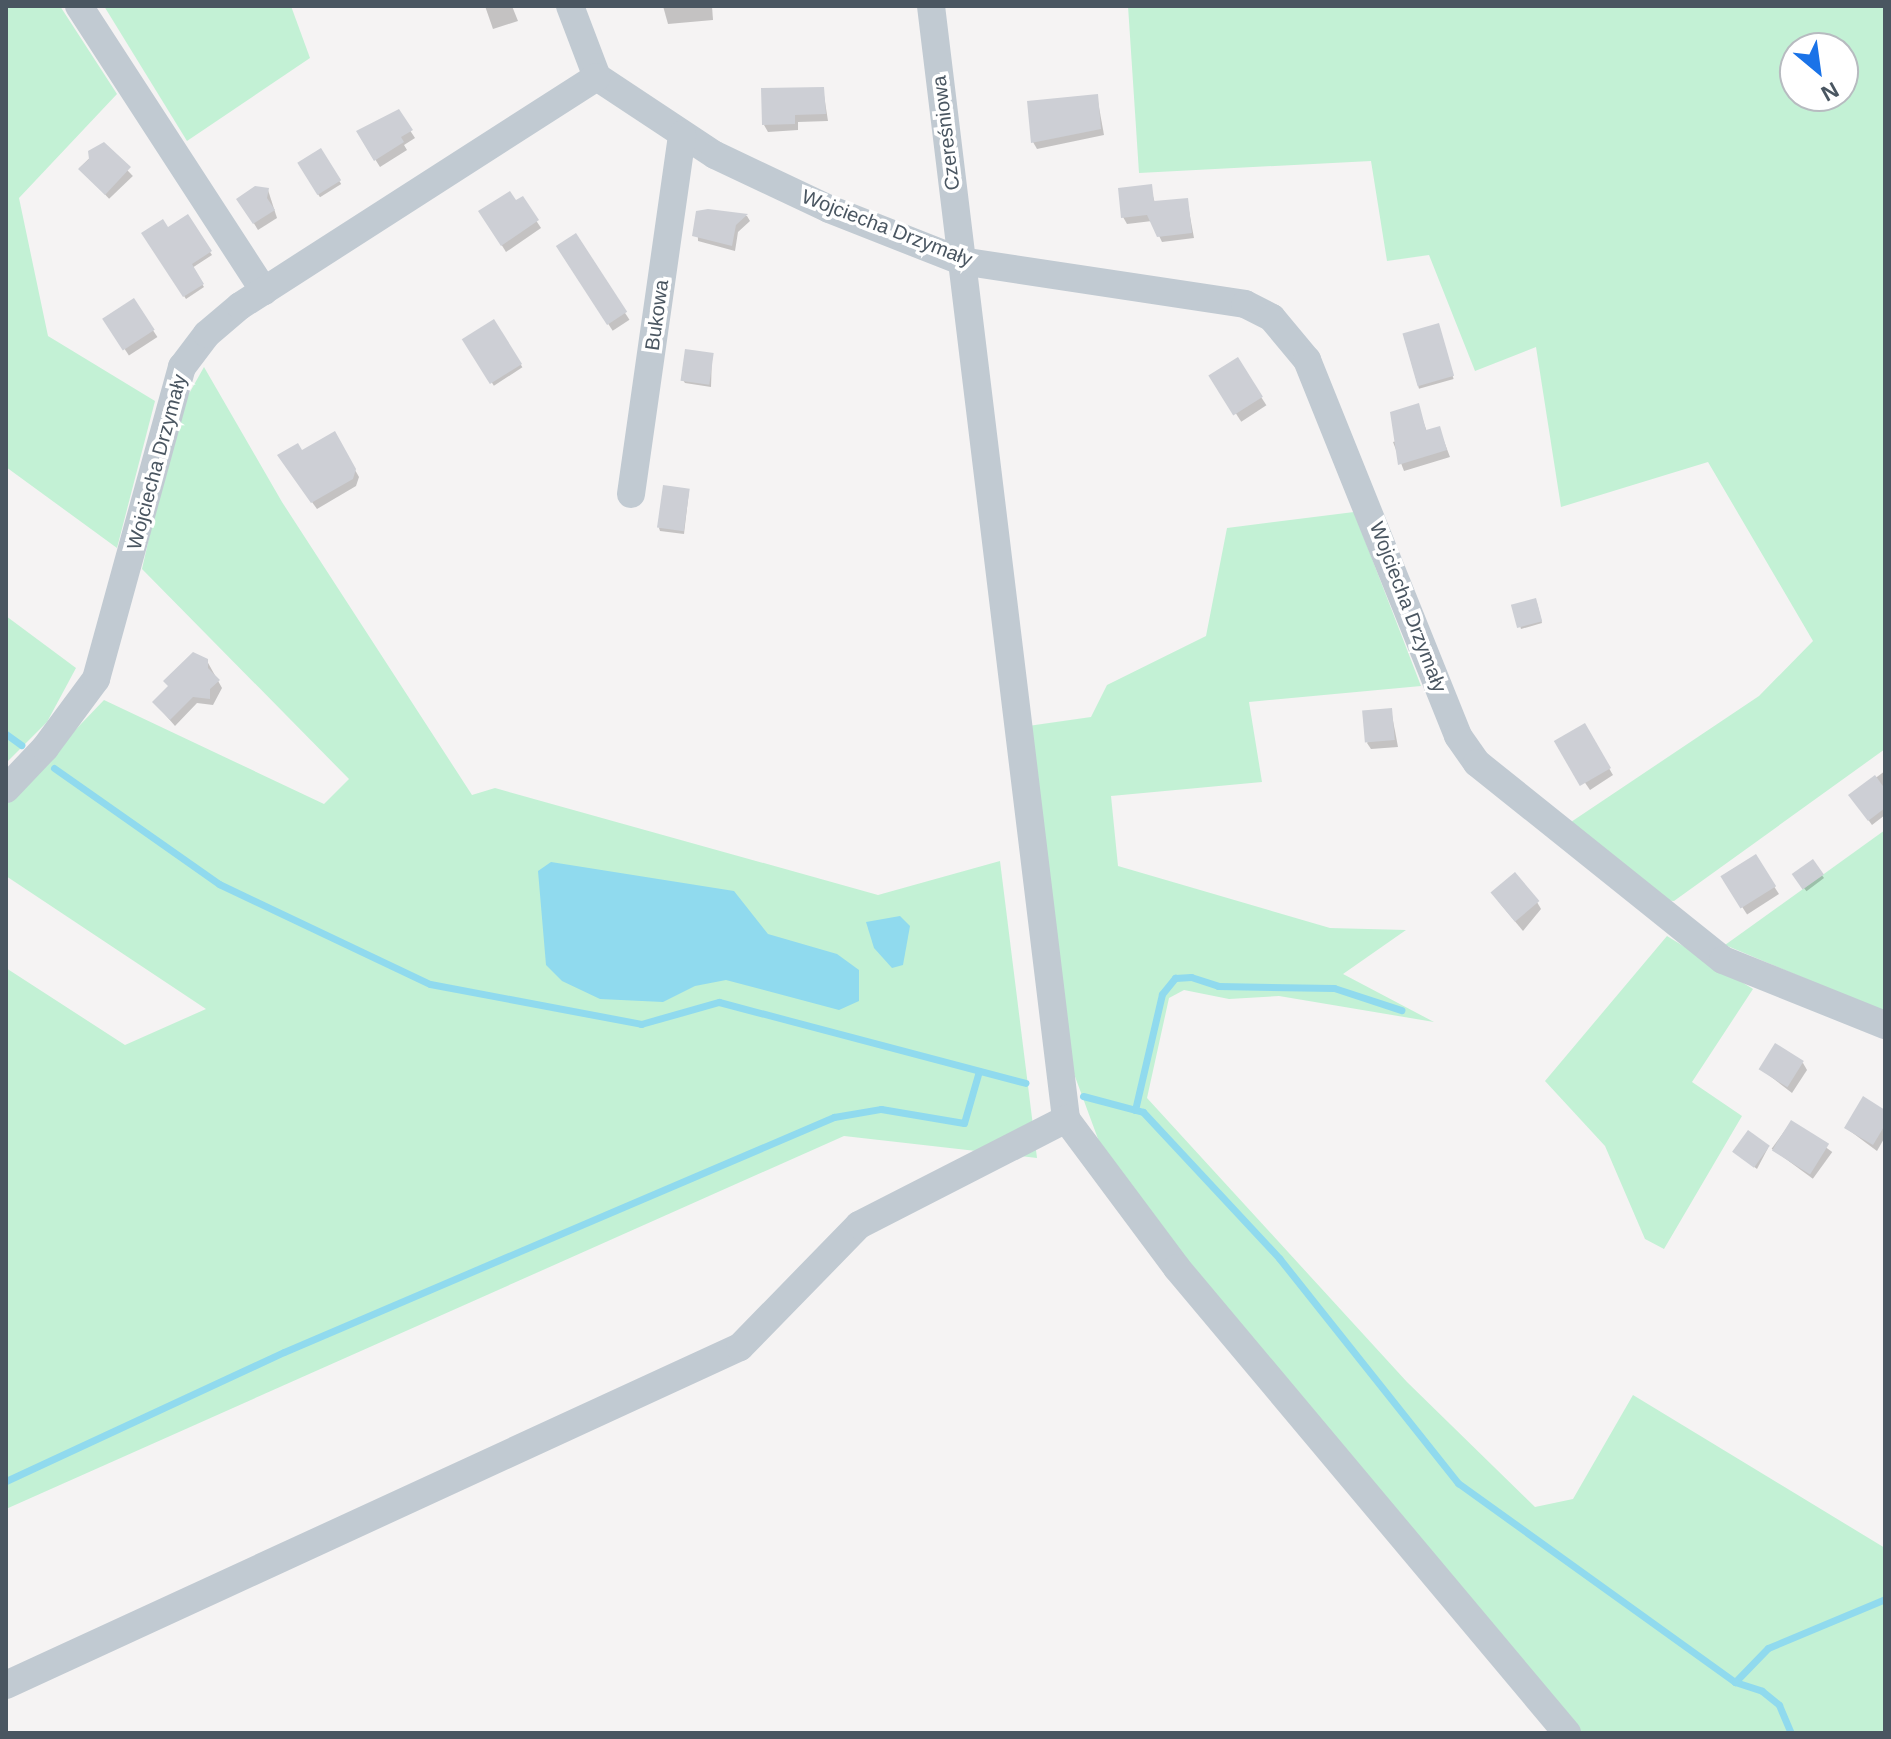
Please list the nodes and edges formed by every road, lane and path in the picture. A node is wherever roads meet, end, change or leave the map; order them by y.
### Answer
1 (79, 6) edge
2 (570, 6) edge
3 (931, 6) edge
4 (597, 77) junction
5 (682, 135) junction
6 (961, 261) junction
7 (264, 291) junction
8 (631, 494) dead end
9 (6, 789) edge
10 (1885, 1025) edge
11 (1066, 1119) junction
12 (6, 1685) edge
13 (1567, 1733) edge

1 - 7 street
2 - 4 street
3 - 6 street, Czereśniowa
4 - 5 street, Wojciecha Drzymały
4 - 7 street, Wojciecha Drzymały
5 - 6 street, Wojciecha Drzymały
5 - 8 street, Bukowa
6 - 10 street, Wojciecha Drzymały
6 - 11 street, Czereśniowa
7 - 9 street, Wojciecha Drzymały
11 - 12 street
11 - 13 street

